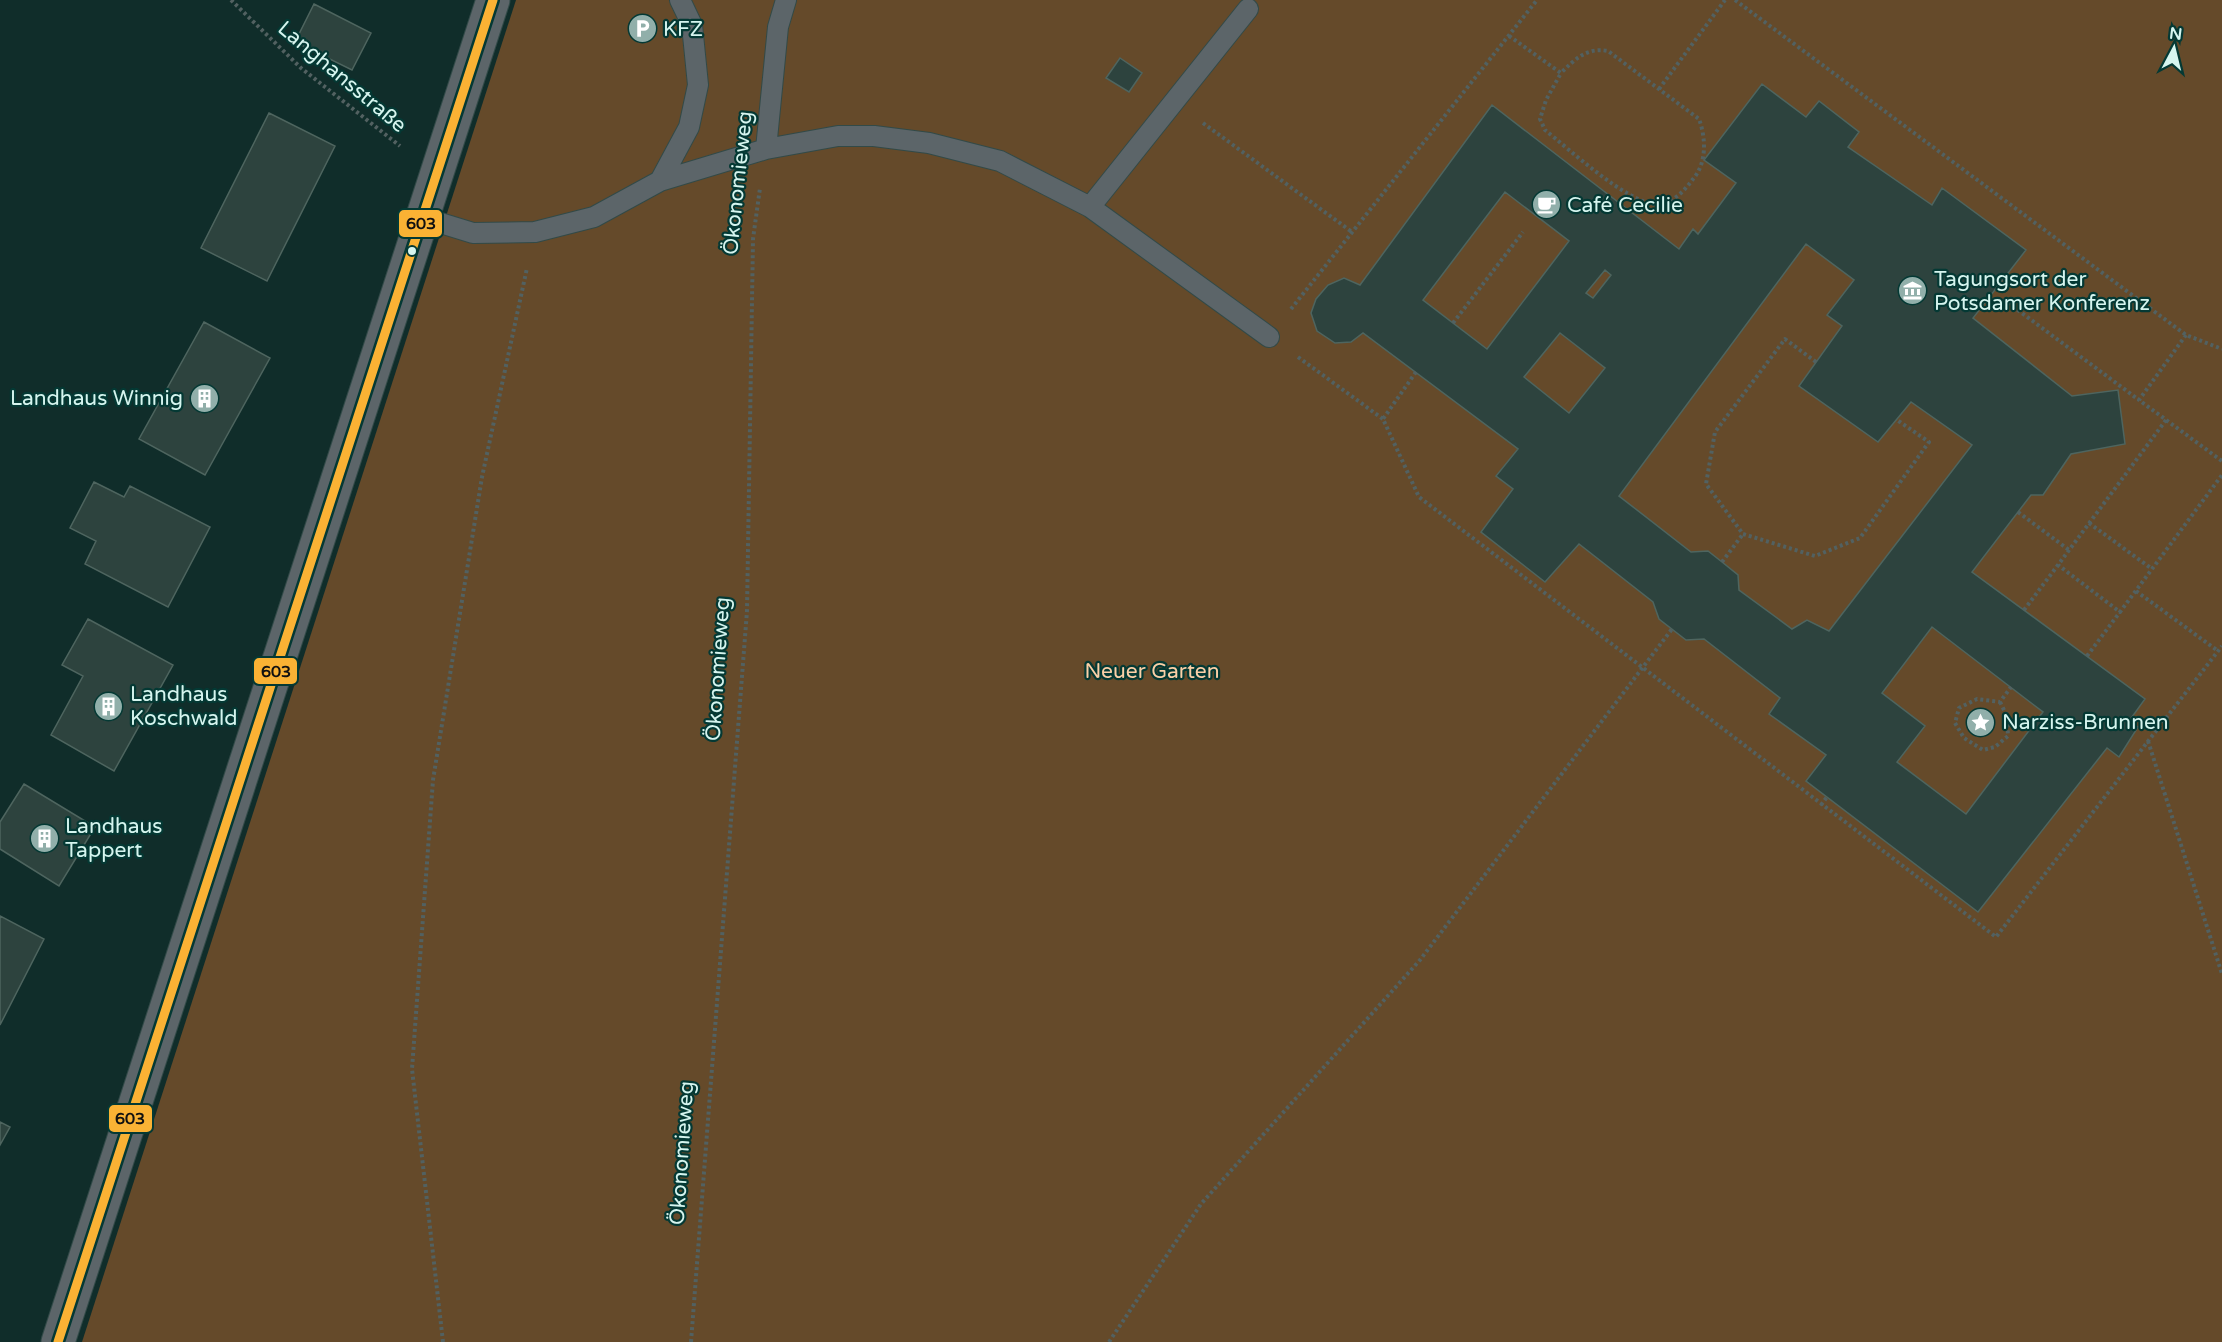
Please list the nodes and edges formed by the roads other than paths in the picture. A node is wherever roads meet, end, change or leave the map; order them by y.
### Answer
1 (493, 0) edge
2 (680, 0) edge
3 (786, 0) edge
4 (1248, 9) dead end
5 (766, 149) junction
6 (660, 181) junction
7 (1089, 207) junction
8 (422, 217) junction
9 (1269, 337) road end
10 (58, 1342) edge

1 - 8 street
2 - 6 lane
3 - 5 lane, Ökonomieweg
4 - 7 lane
5 - 6 lane
5 - 7 lane
6 - 8 lane
7 - 9 lane
8 - 10 street

